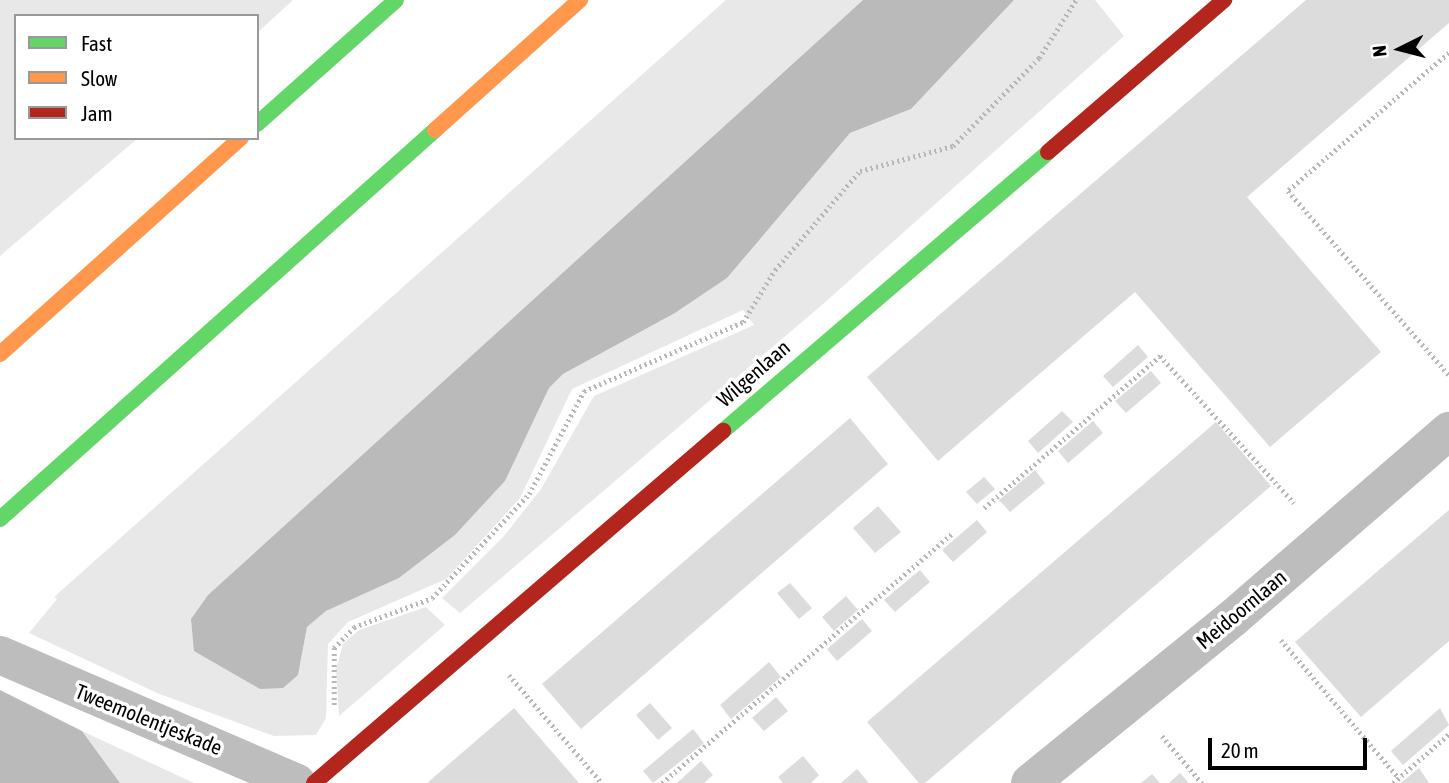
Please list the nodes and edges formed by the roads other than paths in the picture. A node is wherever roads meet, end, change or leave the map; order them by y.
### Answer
1 (396, 0) edge
2 (580, 0) edge
3 (1224, 0) edge
4 (259, 122) edge
5 (239, 140) edge
6 (0, 354) edge
7 (1449, 431) edge
8 (0, 519) edge
9 (0, 655) edge
10 (297, 783) edge
11 (314, 783) edge
12 (1030, 783) edge

1 - 4 main road
2 - 8 main road
3 - 11 main road, Wilgenlaan
5 - 6 main road
7 - 12 street, Meidoornlaan
9 - 10 street, Tweemolentjeskade

